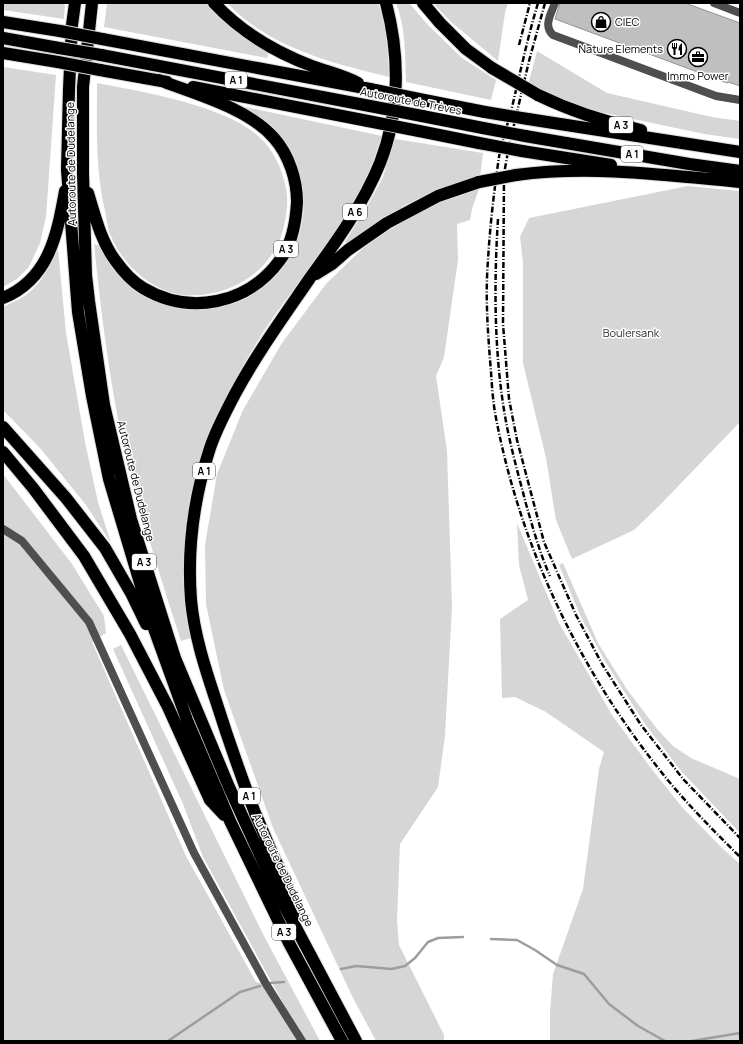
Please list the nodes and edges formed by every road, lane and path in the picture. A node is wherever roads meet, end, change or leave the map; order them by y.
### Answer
1 (75, 3) edge
2 (92, 3) edge
3 (214, 3) edge
4 (386, 3) edge
5 (423, 3) edge
6 (555, 3) edge
7 (714, 3) edge
8 (740, 13) edge
9 (3, 22) edge
10 (3, 38) edge
11 (5, 54) edge
12 (159, 80) junction
13 (370, 89) junction
14 (740, 100) edge
15 (708, 148) junction
16 (740, 152) edge
17 (67, 170) junction
18 (740, 170) edge
19 (83, 173) junction
20 (685, 177) junction
21 (740, 182) edge
22 (312, 276) junction
23 (3, 298) edge
24 (3, 427) edge
25 (3, 452) edge
26 (3, 529) edge
27 (187, 720) junction
28 (230, 821) junction
29 (296, 926) junction
30 (302, 1041) edge
31 (342, 1041) edge
32 (356, 1041) edge

1 - 17 highway, Autoroute de Dudelange / A 3
2 - 19 highway, Autoroute de Dudelange / A 3
3 - 13 highway
4 - 22 highway, A 6
5 - 15 highway, A 3, bridge
6 - 14 street
7 - 8 street
9 - 13 highway, Autoroute de Trèves / A 1, bridge
10 - 18 highway, Autoroute de Trèves / A 1, bridge
11 - 12 highway, A 1, bridge
12 - 19 highway, A 3
12 - 20 highway, A 1, bridge
13 - 15 highway, Autoroute de Trèves / A 1, bridge
15 - 16 highway, Autoroute de Trèves / A 1
17 - 23 highway
17 - 27 highway, Autoroute de Dudelange / A 3
19 - 29 highway, Autoroute de Dudelange / A 3
20 - 21 highway, A 1
20 - 22 highway, A 1, bridge
22 - 29 highway, A 1
24 - 27 highway, A 3
25 - 28 highway, A 3
26 - 30 street
27 - 28 highway, Autoroute de Dudelange / A 3
28 - 31 highway, Autoroute de Dudelange / A 3
29 - 32 highway, Autoroute de Dudelange / A 3

